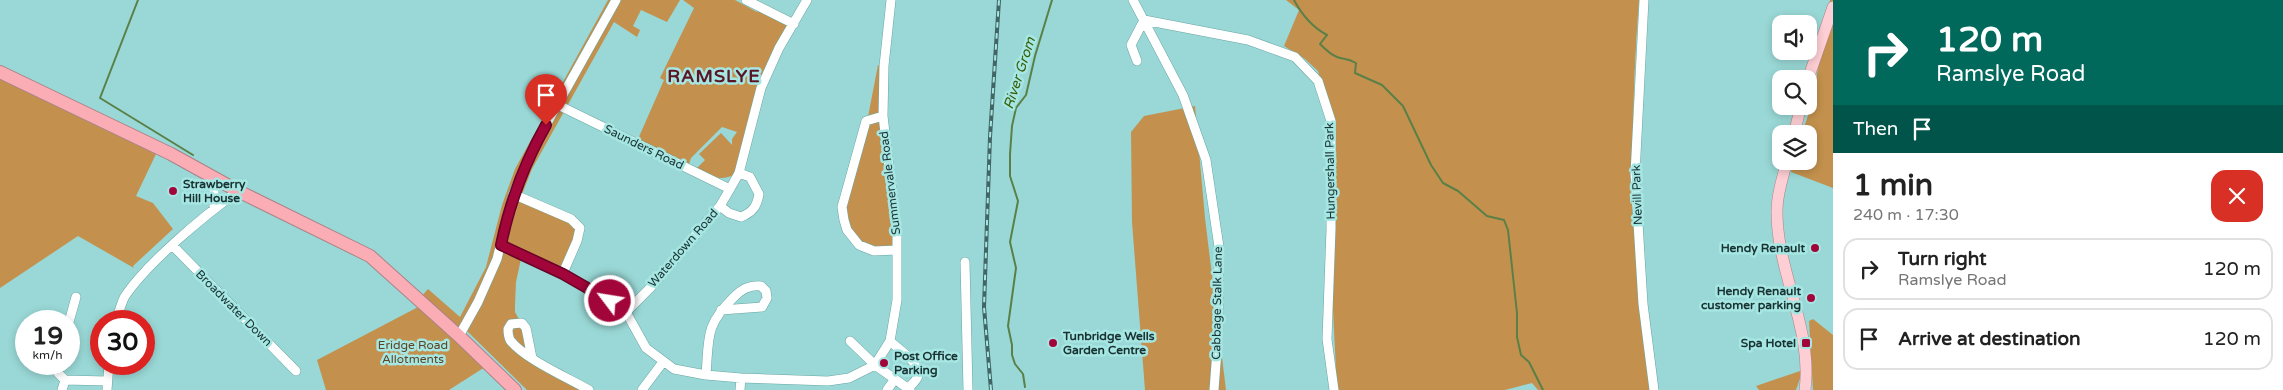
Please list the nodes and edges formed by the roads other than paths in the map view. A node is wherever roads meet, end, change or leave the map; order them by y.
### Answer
1 (616, 0) edge
2 (746, 0) edge
3 (807, 0) edge
4 (891, 0) edge
5 (1133, 0) edge
6 (1644, 0) edge
7 (1833, 7) edge
8 (1144, 20) junction
9 (794, 24) junction
10 (1137, 61) dead end
11 (1811, 70) edge
12 (0, 72) edge
13 (558, 105) junction
14 (882, 116) junction
15 (1785, 170) edge
16 (739, 173) junction
17 (214, 178) junction
18 (730, 189) junction
19 (238, 191) junction
20 (513, 194) junction
21 (720, 206) junction
22 (214, 208) junction
23 (501, 245) junction
24 (173, 246) junction
25 (898, 250) junction
26 (965, 262) dead end
27 (563, 274) junction
28 (76, 297) dead end
29 (72, 310) edge
30 (120, 310) edge
31 (720, 310) junction
32 (626, 312) junction
33 (459, 336) junction
34 (850, 341) dead end
35 (890, 341) junction
36 (532, 358) dead end
37 (663, 362) junction
38 (875, 364) junction
39 (296, 371) dead end
40 (60, 375) edge
41 (706, 375) junction
42 (741, 378) junction
43 (895, 379) junction
44 (65, 380) junction
45 (107, 386) edge
46 (908, 389) edge
47 (62, 390) edge
48 (515, 390) edge
49 (589, 390) edge
50 (642, 390) edge
51 (740, 390) edge
52 (887, 390) edge
53 (968, 390) edge
54 (1214, 390) edge
55 (1334, 390) edge
56 (1654, 390) edge
57 (1805, 390) edge

1 - 13 street
2 - 9 street
3 - 9 street, Waterdown Road
4 - 14 street, Summervale Road
5 - 8 street, Cabbage Stalk Lane
6 - 56 street, Nevill Park
7 - 11 main road
8 - 10 street
8 - 54 street, Cabbage Stalk Lane
8 - 55 street, Hungershall Park
9 - 16 street, Waterdown Road
12 - 17 highway
13 - 18 street, Saunders Road
13 - 20 street
14 - 25 street, Summervale Road
14 - 25 street, Summervale Road
15 - 57 main road
16 - 18 street, Waterdown Road
16 - 21 street, Waterdown Road
17 - 19 highway
17 - 22 street
18 - 21 street, Waterdown Road
19 - 22 street
19 - 33 highway
20 - 23 street
20 - 27 street
21 - 32 street, Waterdown Road
22 - 24 street
23 - 27 street
23 - 33 street
24 - 30 street
24 - 39 street, Broadwater Down
25 - 35 street, Summervale Road
26 - 53 street
27 - 32 street
28 - 29 street
31 - 31 street
31 - 41 street
32 - 37 street, Summervale Road
33 - 48 highway
34 - 38 street
35 - 38 street, Summervale Road
35 - 46 street
36 - 49 street
37 - 41 street, Summervale Road
37 - 50 street
38 - 42 street, Summervale Road
38 - 43 street
40 - 44 street
41 - 42 street, Summervale Road
42 - 51 street
43 - 46 street
43 - 52 street
44 - 45 street
44 - 47 street

